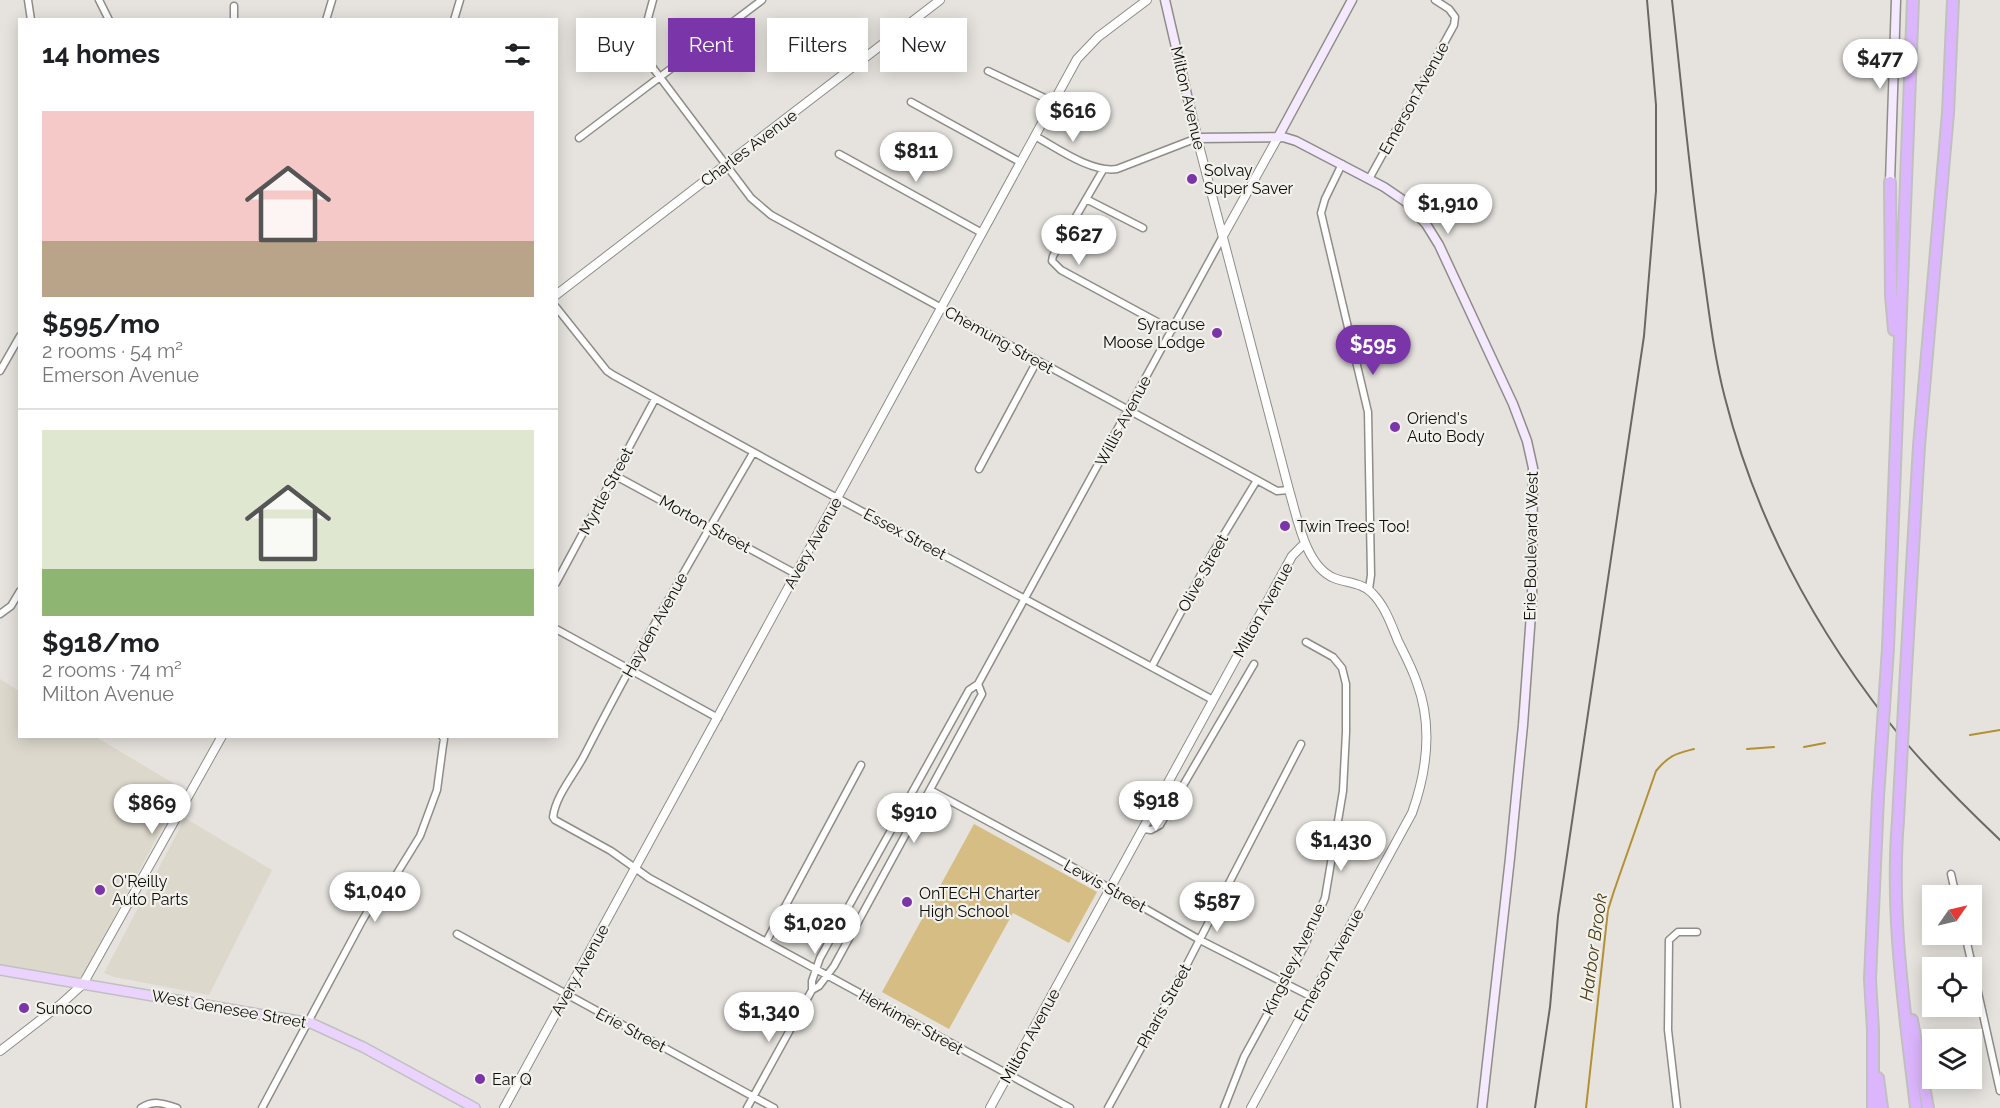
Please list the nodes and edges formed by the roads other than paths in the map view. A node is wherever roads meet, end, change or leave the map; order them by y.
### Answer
1 (28, 0) edge
2 (99, 0) edge
3 (332, 0) edge
4 (460, 0) edge
5 (653, 0) edge
6 (762, 0) edge
7 (940, 0) edge
8 (1147, 0) edge
9 (1165, 0) edge
10 (1352, 0) edge
11 (1435, 0) edge
12 (1896, 0) edge
13 (1913, 0) edge
14 (1953, 0) edge
15 (234, 6) dead end
16 (31, 18) edge
17 (108, 18) edge
18 (234, 18) edge
19 (327, 18) edge
20 (455, 18) edge
21 (988, 70) dead end
22 (658, 78) junction
23 (911, 102) dead end
24 (1053, 102) junction
25 (1035, 136) junction
26 (1278, 137) junction
27 (579, 138) dead end
28 (1197, 138) junction
29 (839, 154) dead end
30 (1020, 162) junction
31 (1342, 164) junction
32 (726, 165) junction
33 (1103, 170) junction
34 (1369, 179) junction
35 (1890, 182) joint
36 (1086, 199) junction
37 (1143, 228) dead end
38 (982, 233) junction
39 (1223, 237) junction
40 (558, 293) edge
41 (941, 308) junction
42 (558, 309) edge
43 (1172, 330) junction
44 (18, 340) edge
45 (1037, 361) junction
46 (0, 371) edge
47 (1898, 375) junction
48 (656, 399) junction
49 (1128, 410) junction
50 (753, 453) junction
51 (979, 469) dead end
52 (614, 475) junction
53 (1257, 480) junction
54 (1289, 490) junction
55 (837, 498) junction
56 (710, 526) junction
57 (1305, 543) junction
58 (796, 574) junction
59 (558, 579) edge
60 (1369, 590) junction
61 (18, 594) edge
62 (1026, 598) junction
63 (0, 615) edge
64 (558, 630) edge
65 (1306, 642) dead end
66 (1254, 664) dead end
67 (1152, 666) junction
68 (631, 670) junction
69 (978, 684) junction
70 (1213, 700) junction
71 (718, 718) junction
72 (221, 738) edge
73 (443, 738) edge
74 (1301, 744) dead end
75 (861, 765) dead end
76 (930, 790) junction
77 (559, 798) joint
78 (1143, 829) junction
79 (635, 868) junction
80 (1951, 874) dead end
81 (1954, 885) edge
82 (1110, 888) junction
83 (1697, 932) dead end
84 (457, 934) dead end
85 (1200, 940) junction
86 (766, 942) junction
87 (1967, 945) edge
88 (1900, 968) junction
89 (815, 969) junction
90 (0, 970) edge
91 (827, 976) junction
92 (1284, 983) junction
93 (83, 984) junction
94 (812, 990) junction
95 (566, 995) junction
96 (1311, 998) junction
97 (308, 1022) junction
98 (1873, 1030) junction
99 (0, 1051) edge
100 (1008, 1075) junction
101 (2000, 1091) edge
102 (753, 1097) junction
103 (141, 1108) edge
104 (177, 1108) edge
105 (262, 1108) edge
106 (475, 1108) edge
107 (504, 1108) edge
108 (747, 1108) edge
109 (774, 1108) edge
110 (990, 1108) edge
111 (1070, 1108) edge
112 (1108, 1108) edge
113 (1224, 1108) edge
114 (1251, 1108) edge
115 (1482, 1108) edge
116 (1677, 1108) edge
117 (1873, 1108) edge
118 (1882, 1108) edge
119 (1916, 1108) edge
120 (1928, 1108) edge

1 - 16 street
2 - 17 street
3 - 19 street
4 - 20 street
5 - 22 street, Chemung Street
6 - 22 street
7 - 32 street, Charles Avenue
8 - 24 street, Avery Avenue
9 - 28 main road, Milton Avenue
10 - 26 main road, Willis Avenue
11 - 34 street, Emerson Avenue
12 - 35 main road
13 - 47 highway
14 - 88 highway, bridge
15 - 18 street
21 - 24 street
22 - 27 street
22 - 32 street, Chemung Street
23 - 30 street
24 - 25 street, Avery Avenue
25 - 30 street, Avery Avenue
25 - 33 street
26 - 28 main road, Erie Boulevard West
26 - 31 main road, Erie Boulevard West
26 - 39 street, Willis Avenue
28 - 33 street
28 - 39 street, Milton Avenue
29 - 38 street
30 - 38 street, Avery Avenue
31 - 34 main road, Erie Boulevard West
31 - 60 street
32 - 40 street, Charles Avenue
32 - 41 street, Chemung Street
33 - 36 street
34 - 115 main road, Erie Boulevard West
35 - 47 highway
36 - 37 street
36 - 43 street
38 - 41 street, Avery Avenue
39 - 43 street, Willis Avenue
39 - 54 street, Milton Avenue
41 - 45 street, Chemung Street
41 - 55 street, Avery Avenue
42 - 48 street, Essex Street
43 - 49 street, Willis Avenue
44 - 46 street
45 - 49 street, Chemung Street
45 - 51 street
47 - 98 highway, bridge
48 - 50 street, Essex Street
48 - 52 street, Myrtle Street
49 - 53 street, Chemung Street
49 - 62 street, Willis Avenue
50 - 55 street, Essex Street
50 - 56 street, Hayden Avenue
52 - 56 street, Morton Street
52 - 59 street, Myrtle Street
53 - 54 street, Chemung Street
53 - 67 street, Olive Street
54 - 57 street, Milton Avenue
55 - 58 street, Avery Avenue
55 - 62 street, Essex Street
56 - 58 street, Morton Street
56 - 68 street, Hayden Avenue
57 - 60 street
57 - 70 street, Milton Avenue
58 - 71 street, Avery Avenue
60 - 96 street, Emerson Avenue
61 - 63 street
62 - 67 street, Essex Street
62 - 69 street, Willis Avenue
64 - 68 street
65 - 92 street, Kingsley Avenue
66 - 78 street
67 - 70 street, Essex Street
68 - 71 street
68 - 77 street, Hayden Avenue
69 - 76 street, Willis Avenue
69 - 89 street, Willis Avenue
70 - 78 street, Milton Avenue
71 - 79 street, Avery Avenue
72 - 93 street
73 - 97 street
74 - 85 street, Pharis Street
75 - 86 street
76 - 82 street, Lewis Street
76 - 91 street, Willis Avenue
77 - 79 street, Herkimer Street
78 - 82 street, Milton Avenue
79 - 86 street, Herkimer Street
79 - 95 street, Avery Avenue
80 - 81 street
82 - 85 street, Lewis Street
82 - 100 street, Milton Avenue
83 - 116 street
84 - 95 street, Erie Street
85 - 92 street, Lewis Street
85 - 112 street, Pharis Street
86 - 89 street, Herkimer Street
87 - 101 street
88 - 119 highway
88 - 120 highway
89 - 91 street, Herkimer Street
89 - 94 street, Willis Avenue
90 - 93 main road, West Genesee Street
91 - 94 street, Willis Avenue
91 - 100 street, Herkimer Street
92 - 96 street, Lewis Street
92 - 113 street, Kingsley Avenue
93 - 97 main road, West Genesee Street
93 - 99 street
94 - 102 street, Willis Avenue
95 - 102 street, Erie Street
95 - 107 street, Avery Avenue
96 - 114 street, Emerson Avenue
97 - 105 street
97 - 106 main road, West Genesee Street
98 - 117 highway
98 - 118 highway
100 - 110 street, Milton Avenue
100 - 111 street, Herkimer Street
102 - 108 street, Willis Avenue
102 - 109 street, Erie Street
103 - 104 street

